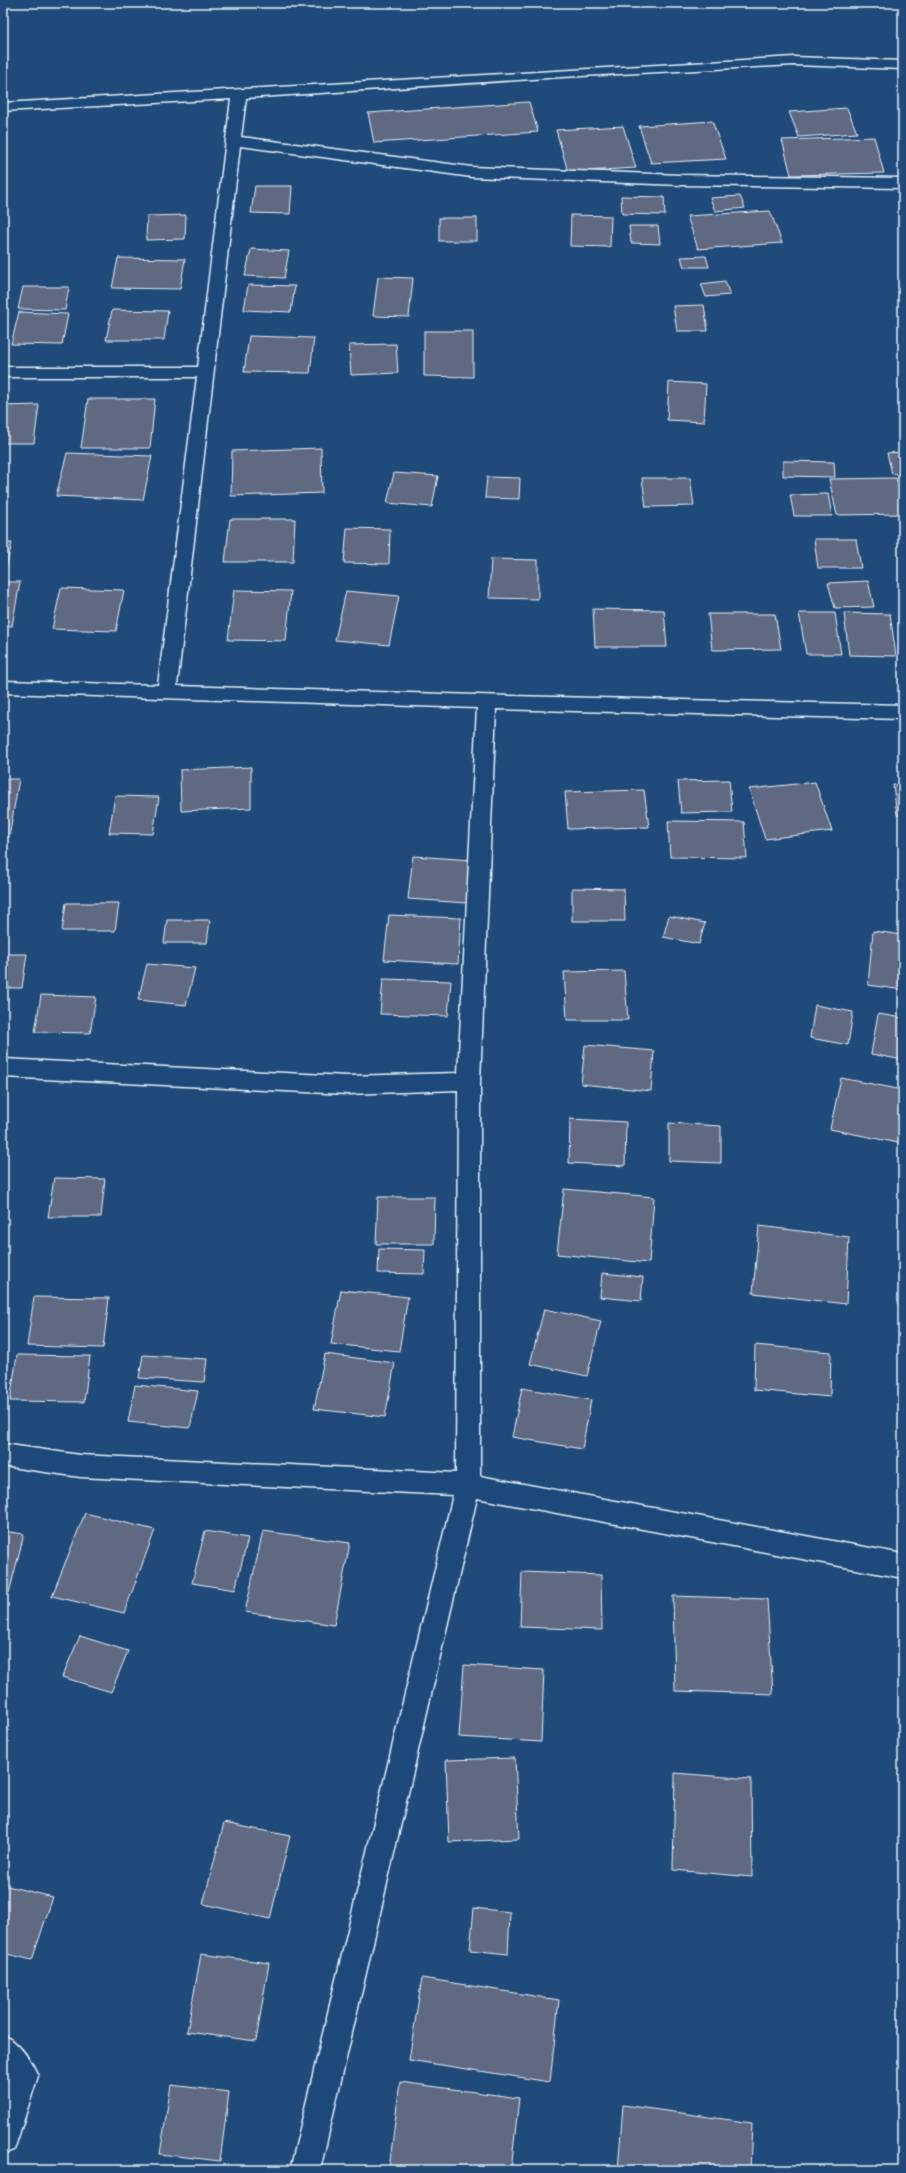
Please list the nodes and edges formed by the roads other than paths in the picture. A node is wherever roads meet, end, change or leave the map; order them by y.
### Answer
1 (903, 65) edge
2 (239, 94) junction
3 (3, 107) edge
4 (234, 141) junction
5 (903, 183) edge
6 (3, 372) edge
7 (206, 372) junction
8 (3, 687) edge
9 (168, 692) junction
10 (487, 702) junction
11 (903, 712) edge
12 (3, 1068) edge
13 (469, 1081) junction
14 (3, 1455) edge
15 (468, 1485) junction
16 (903, 1566) edge
17 (3, 2050) edge
18 (3, 2140) edge
19 (304, 2170) edge

1 - 2 street
2 - 3 street
2 - 4 street
4 - 5 street
4 - 7 street
6 - 7 street
7 - 9 street
8 - 9 street
9 - 10 street
10 - 11 street
10 - 13 street
12 - 13 street
13 - 15 street
14 - 15 street
15 - 16 street
15 - 19 street
17 - 18 street

